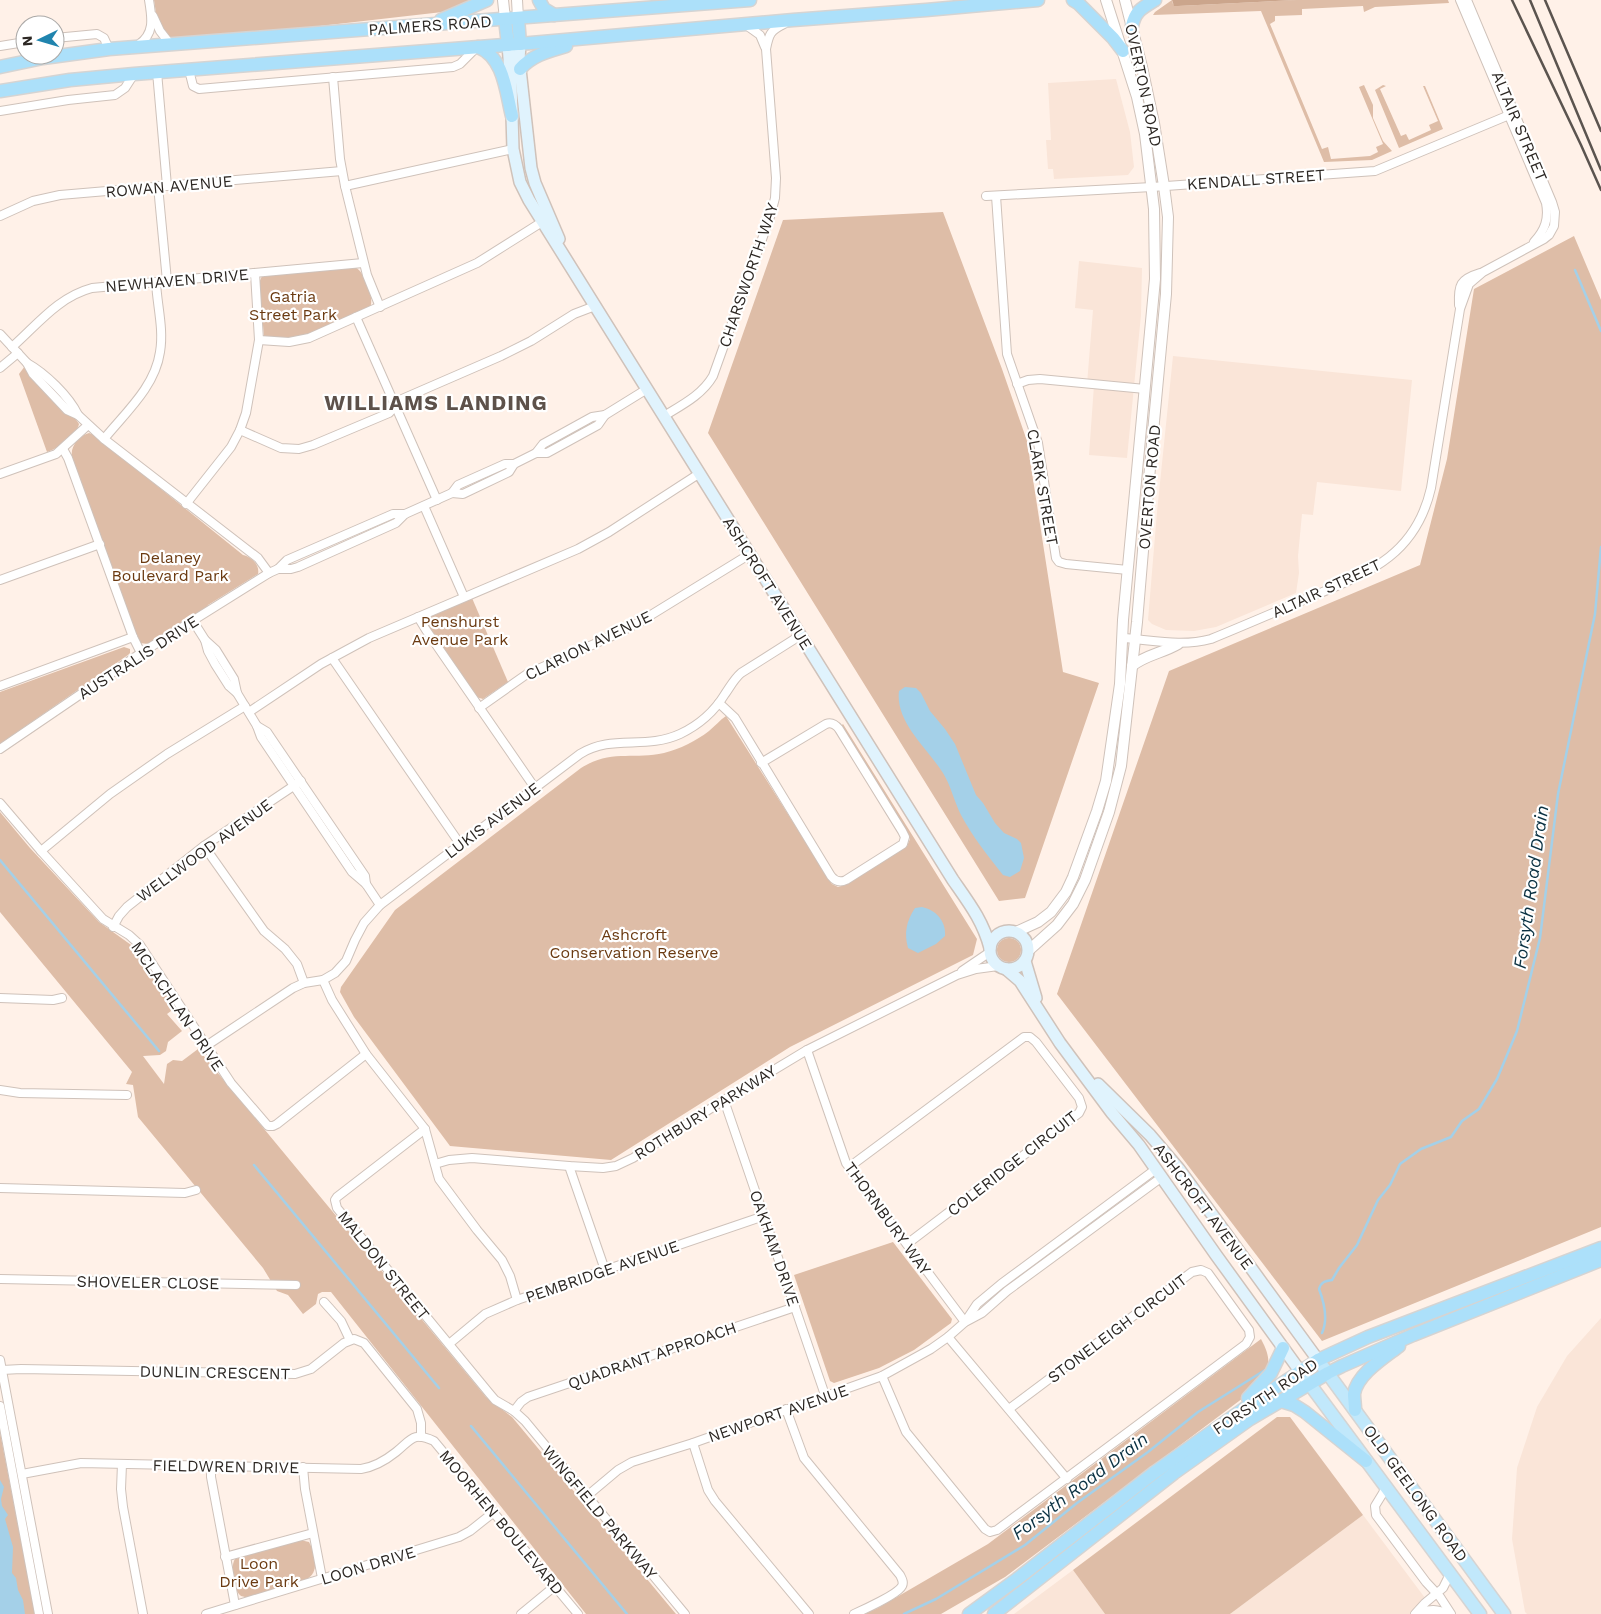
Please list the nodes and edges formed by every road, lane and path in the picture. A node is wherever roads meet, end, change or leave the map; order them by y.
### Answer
1 (487, 0) edge
2 (503, 0) edge
3 (517, 0) edge
4 (539, 0) edge
5 (750, 0) edge
6 (1038, 0) edge
7 (1073, 0) edge
8 (1106, 0) edge
9 (1124, 0) edge
10 (1155, 0) edge
11 (1460, 0) edge
12 (1467, 0) edge
13 (150, 3) edge
14 (554, 15) junction
15 (518, 18) junction
16 (505, 19) junction
17 (793, 20) junction
18 (745, 24) junction
19 (430, 25) junction
20 (1132, 26) junction
21 (65, 37) edge
22 (598, 37) junction
23 (15, 44) edge
24 (514, 44) junction
25 (171, 45) junction
26 (0, 46) edge
27 (135, 47) junction
28 (478, 47) junction
29 (110, 49) junction
30 (766, 49) junction
31 (1123, 51) junction
32 (0, 67) edge
33 (520, 69) junction
34 (189, 70) junction
35 (157, 72) junction
36 (134, 74) junction
37 (333, 77) junction
38 (0, 91) edge
39 (0, 111) edge
40 (1511, 114) junction
41 (512, 116) junction
42 (513, 149) junction
43 (342, 171) junction
44 (158, 186) junction
45 (167, 186) junction
46 (345, 186) junction
47 (1164, 186) junction
48 (1152, 187) junction
49 (986, 196) dead end
50 (996, 196) junction
51 (0, 216) edge
52 (542, 222) junction
53 (565, 257) junction
54 (364, 263) junction
55 (255, 273) junction
56 (167, 281) junction
57 (156, 282) junction
58 (592, 302) junction
59 (380, 307) junction
60 (356, 317) junction
61 (0, 334) edge
62 (259, 340) junction
63 (15, 350) junction
64 (0, 368) edge
65 (1017, 384) junction
66 (647, 389) junction
67 (1145, 389) junction
68 (395, 406) junction
69 (664, 416) junction
70 (88, 425) junction
71 (240, 430) junction
72 (104, 439) junction
73 (63, 449) junction
74 (700, 473) junction
75 (0, 474) edge
76 (437, 500) junction
77 (186, 504) junction
78 (424, 506) junction
79 (100, 544) junction
80 (750, 554) junction
81 (1128, 570) junction
82 (269, 573) junction
83 (0, 580) edge
84 (464, 597) junction
85 (418, 617) junction
86 (193, 622) junction
87 (801, 635) junction
88 (133, 637) junction
89 (1123, 638) junction
90 (1135, 639) junction
91 (1178, 644) junction
92 (141, 653) junction
93 (332, 658) junction
94 (1132, 666) junction
95 (0, 686) edge
96 (719, 703) junction
97 (479, 708) junction
98 (247, 709) junction
99 (257, 726) junction
100 (0, 750) edge
101 (761, 763) junction
102 (301, 781) junction
103 (294, 786) junction
104 (535, 788) junction
105 (0, 803) edge
106 (460, 844) junction
107 (204, 846) junction
108 (41, 851) junction
109 (366, 884) junction
110 (380, 905) junction
111 (973, 908) junction
112 (113, 927) junction
113 (1003, 932) junction
114 (1016, 932) junction
115 (990, 950) junction
116 (1026, 956) junction
117 (1002, 967) junction
118 (956, 976) junction
119 (323, 980) junction
120 (304, 983) junction
121 (0, 998) edge
122 (62, 998) dead end
123 (1040, 1011) junction
124 (206, 1046) junction
125 (807, 1050) junction
126 (366, 1054) junction
127 (1076, 1064) junction
128 (2, 1092) edge
129 (127, 1095) dead end
130 (724, 1100) junction
131 (425, 1129) junction
132 (1161, 1148) junction
133 (434, 1164) junction
134 (569, 1166) junction
135 (850, 1168) junction
136 (1159, 1173) junction
137 (0, 1189) edge
138 (196, 1190) dead end
139 (764, 1216) junction
140 (907, 1244) junction
141 (1601, 1248) edge
142 (1601, 1260) edge
143 (605, 1270) junction
144 (0, 1279) edge
145 (1001, 1284) junction
146 (296, 1285) dead end
147 (1007, 1292) junction
148 (517, 1300) junction
149 (324, 1302) dead end
150 (795, 1307) junction
151 (965, 1322) junction
152 (1413, 1335) junction
153 (948, 1336) junction
154 (350, 1340) junction
155 (449, 1344) junction
156 (1283, 1348) junction
157 (0, 1360) edge
158 (1318, 1360) junction
159 (2, 1370) junction
160 (1300, 1371) junction
161 (1328, 1373) junction
162 (882, 1376) junction
163 (1309, 1384) junction
164 (825, 1395) junction
165 (1281, 1401) junction
166 (0, 1406) edge
167 (786, 1409) junction
168 (1009, 1409) junction
169 (1355, 1410) junction
170 (514, 1411) junction
171 (1217, 1427) junction
172 (421, 1437) junction
173 (693, 1442) junction
174 (1366, 1461) junction
175 (122, 1464) junction
176 (211, 1466) junction
177 (303, 1467) junction
178 (22, 1474) junction
179 (1067, 1479) junction
180 (1386, 1488) junction
181 (587, 1496) junction
182 (494, 1512) junction
183 (313, 1533) junction
184 (225, 1557) junction
185 (1450, 1574) junction
186 (322, 1578) junction
187 (555, 1586) junction
188 (1437, 1593) junction
189 (235, 1605) junction
190 (1417, 1613) edge
191 (39, 1614) edge
192 (48, 1614) edge
193 (143, 1614) edge
194 (206, 1614) edge
195 (521, 1614) edge
196 (578, 1614) edge
197 (685, 1614) edge
198 (809, 1614) edge
199 (854, 1614) edge
200 (969, 1614) edge
201 (994, 1614) edge
202 (1446, 1614) edge
203 (1451, 1614) edge
204 (1480, 1614) edge
205 (1504, 1614) edge

1 - 19 highway
2 - 16 street
3 - 15 street
4 - 14 highway
5 - 14 highway, PALMERS ROAD
6 - 17 highway, PALMERS ROAD
7 - 31 highway
8 - 31 street, OVERTON ROAD
9 - 20 street, OVERTON ROAD
10 - 20 highway
11 - 40 street, ALTAIR STREET
12 - 40 street, ALTAIR STREET
13 - 25 street
13 - 27 street
14 - 15 highway, PALMERS ROAD
15 - 16 highway, PALMERS ROAD
15 - 24 highway
16 - 19 highway, PALMERS ROAD
16 - 24 highway
17 - 18 highway, PALMERS ROAD
17 - 30 street
18 - 22 highway, PALMERS ROAD
18 - 30 street
19 - 25 highway, PALMERS ROAD
20 - 47 street, OVERTON ROAD
21 - 29 street
22 - 24 highway, PALMERS ROAD
22 - 33 highway
23 - 26 street
24 - 28 highway, PALMERS ROAD
24 - 33 main road, ASHCROFT AVENUE
24 - 41 main road, ASHCROFT AVENUE
25 - 27 highway, PALMERS ROAD
27 - 29 highway, PALMERS ROAD
28 - 34 highway, PALMERS ROAD
28 - 37 street, PALMERS ROAD
28 - 41 highway
29 - 32 highway, PALMERS ROAD
30 - 69 street, CHARSWORTH WAY
31 - 48 street, OVERTON ROAD
33 - 53 main road, ASHCROFT AVENUE
34 - 35 highway, PALMERS ROAD
34 - 37 street, PALMERS ROAD
35 - 36 highway, PALMERS ROAD
35 - 45 street
36 - 38 highway, PALMERS ROAD
36 - 39 street
37 - 43 street
40 - 47 street, KENDALL STREET
40 - 91 street, ALTAIR STREET
41 - 42 main road, ASHCROFT AVENUE
42 - 46 street
42 - 52 main road, ASHCROFT AVENUE
43 - 45 street, ROWAN AVENUE
43 - 46 street
44 - 45 street, ROWAN AVENUE
44 - 51 street, ROWAN AVENUE
44 - 56 street
46 - 54 street
47 - 48 street, KENDALL STREET
47 - 90 street, OVERTON ROAD
48 - 50 street, KENDALL STREET
48 - 67 street, OVERTON ROAD
49 - 50 street, KENDALL STREET
50 - 65 street, CLARK STREET
52 - 53 main road, ASHCROFT AVENUE
52 - 59 street
53 - 58 main road, ASHCROFT AVENUE
54 - 55 street, NEWHAVEN DRIVE
54 - 59 street
55 - 56 street, NEWHAVEN DRIVE
55 - 62 street
56 - 57 street, NEWHAVEN DRIVE
57 - 63 street, NEWHAVEN DRIVE
57 - 72 street
58 - 66 main road, ASHCROFT AVENUE
58 - 68 street
59 - 60 street
60 - 62 street
60 - 68 street
61 - 63 street
62 - 71 street
63 - 64 street, NEWHAVEN DRIVE
63 - 70 street
65 - 67 street
65 - 81 street, CLARK STREET
66 - 69 main road, ASHCROFT AVENUE
66 - 76 street, AUSTRALIS DRIVE
67 - 81 street, OVERTON ROAD
68 - 71 street
68 - 76 street
69 - 74 main road, ASHCROFT AVENUE
70 - 72 street
70 - 73 street
71 - 77 street
72 - 77 street
73 - 75 street
73 - 79 street
74 - 80 main road, ASHCROFT AVENUE
74 - 84 street
76 - 78 street, AUSTRALIS DRIVE
77 - 82 street
78 - 82 street, AUSTRALIS DRIVE
78 - 84 street
79 - 83 street
79 - 88 street
80 - 87 main road, ASHCROFT AVENUE
80 - 97 street, CLARION AVENUE
81 - 89 street, OVERTON ROAD
82 - 86 street, AUSTRALIS DRIVE
84 - 85 street
85 - 93 street
85 - 97 street
86 - 92 street, AUSTRALIS DRIVE
86 - 98 street
87 - 96 street, LUKIS AVENUE
87 - 111 main road, ASHCROFT AVENUE
88 - 92 street
88 - 95 street
89 - 90 street, ALTAIR STREET
89 - 114 street, OVERTON ROAD
90 - 91 street, ALTAIR STREET
90 - 94 street, OVERTON ROAD
91 - 94 street
92 - 100 street, AUSTRALIS DRIVE
93 - 98 street
93 - 106 street
94 - 116 street, OVERTON ROAD
96 - 101 street
96 - 104 street, LUKIS AVENUE
97 - 104 street
98 - 99 street
98 - 108 street
99 - 102 street
99 - 103 street
101 - 101 street
102 - 103 street, WELLWOOD AVENUE
102 - 109 street
103 - 107 street, WELLWOOD AVENUE
103 - 109 street
104 - 106 street, LUKIS AVENUE
105 - 108 street, MCLACHLAN DRIVE
106 - 110 street, LUKIS AVENUE
107 - 112 street, WELLWOOD AVENUE
107 - 120 street
108 - 112 street, MCLACHLAN DRIVE
109 - 110 street
110 - 119 street, LUKIS AVENUE
111 - 113 main road, ASHCROFT AVENUE
111 - 115 main road, ASHCROFT AVENUE
112 - 124 street, MCLACHLAN DRIVE
113 - 114 main road
113 - 115 main road
114 - 116 main road
115 - 117 main road
115 - 118 street, ROTHBURY PARKWAY
116 - 117 main road
116 - 123 main road, ASHCROFT AVENUE
117 - 118 street, ROTHBURY PARKWAY
117 - 123 main road, ASHCROFT AVENUE
118 - 125 street, ROTHBURY PARKWAY
119 - 120 street, LUKIS AVENUE
119 - 126 street
120 - 124 street, LUKIS AVENUE
121 - 122 street
123 - 127 main road, ASHCROFT AVENUE
124 - 126 street, MCLACHLAN DRIVE
125 - 130 street, ROTHBURY PARKWAY
125 - 135 street, THORNBURY WAY
126 - 131 street
127 - 132 main road, ASHCROFT AVENUE
127 - 136 main road, ASHCROFT AVENUE
128 - 129 street
130 - 134 street, ROTHBURY PARKWAY
130 - 139 street, OAKHAM DRIVE
131 - 133 street
131 - 155 street, MALDON STREET
132 - 136 main road
132 - 158 main road, ASHCROFT AVENUE
133 - 134 street, ROTHBURY PARKWAY
133 - 148 street
134 - 143 street
135 - 140 street, THORNBURY WAY
135 - 140 street, COLERIDGE CIRCUIT
136 - 145 street, NEWPORT AVENUE
136 - 147 street, NEWPORT AVENUE
136 - 156 main road, ASHCROFT AVENUE
137 - 138 street
139 - 143 street, PEMBRIDGE AVENUE
139 - 150 street, OAKHAM DRIVE
140 - 151 street, THORNBURY WAY
141 - 158 highway, FORSYTH ROAD
142 - 152 highway, FORSYTH ROAD
143 - 148 street, PEMBRIDGE AVENUE
144 - 146 street, SHOVELER CLOSE
145 - 147 street
145 - 151 street, NEWPORT AVENUE
147 - 151 street, NEWPORT AVENUE
148 - 155 street, PEMBRIDGE AVENUE
149 - 154 street
150 - 164 street, OAKHAM DRIVE
150 - 170 street, QUADRANT APPROACH
151 - 153 street, NEWPORT AVENUE
152 - 161 highway, FORSYTH ROAD
152 - 169 highway
153 - 162 street, NEWPORT AVENUE
153 - 168 street
154 - 159 street, DUNLIN CRESCENT
154 - 172 street
155 - 170 street, MALDON STREET
156 - 160 main road, ASHCROFT AVENUE
156 - 171 highway
157 - 159 street
158 - 160 highway, FORSYTH ROAD
158 - 161 main road, OLD GEELONG ROAD
159 - 178 street
160 - 163 main road, OLD GEELONG ROAD
160 - 171 highway, FORSYTH ROAD
161 - 163 highway, FORSYTH ROAD
161 - 169 main road, OLD GEELONG ROAD
162 - 164 street, NEWPORT AVENUE
162 - 179 street, STONELEIGH CIRCUIT
163 - 165 highway, FORSYTH ROAD
163 - 174 main road, OLD GEELONG ROAD
164 - 167 street, NEWPORT AVENUE
165 - 174 highway
165 - 201 highway, FORSYTH ROAD
166 - 191 street
167 - 173 street, NEWPORT AVENUE
167 - 199 street
168 - 179 street
168 - 179 street, STONELEIGH CIRCUIT
169 - 205 main road, OLD GEELONG ROAD
170 - 181 street, WINGFIELD PARKWAY
171 - 200 highway, FORSYTH ROAD
172 - 177 street, FIELDWREN DRIVE
172 - 182 street, MOORHEN BOULEVARD
173 - 181 street, NEWPORT AVENUE
173 - 198 street
174 - 180 main road, OLD GEELONG ROAD
175 - 176 street, FIELDWREN DRIVE
175 - 178 street, FIELDWREN DRIVE
175 - 193 street
176 - 177 street, FIELDWREN DRIVE
176 - 184 street
177 - 183 street
178 - 192 street
180 - 185 main road, OLD GEELONG ROAD
180 - 188 street
181 - 197 street, WINGFIELD PARKWAY
182 - 186 street, LOON DRIVE
182 - 187 street, MOORHEN BOULEVARD
183 - 184 street
183 - 186 street
184 - 189 street
185 - 188 street
185 - 204 main road, OLD GEELONG ROAD
186 - 189 street, LOON DRIVE
187 - 195 street
187 - 196 street, MOORHEN BOULEVARD
188 - 190 street
188 - 203 street
189 - 194 street, LOON DRIVE
190 - 202 street

